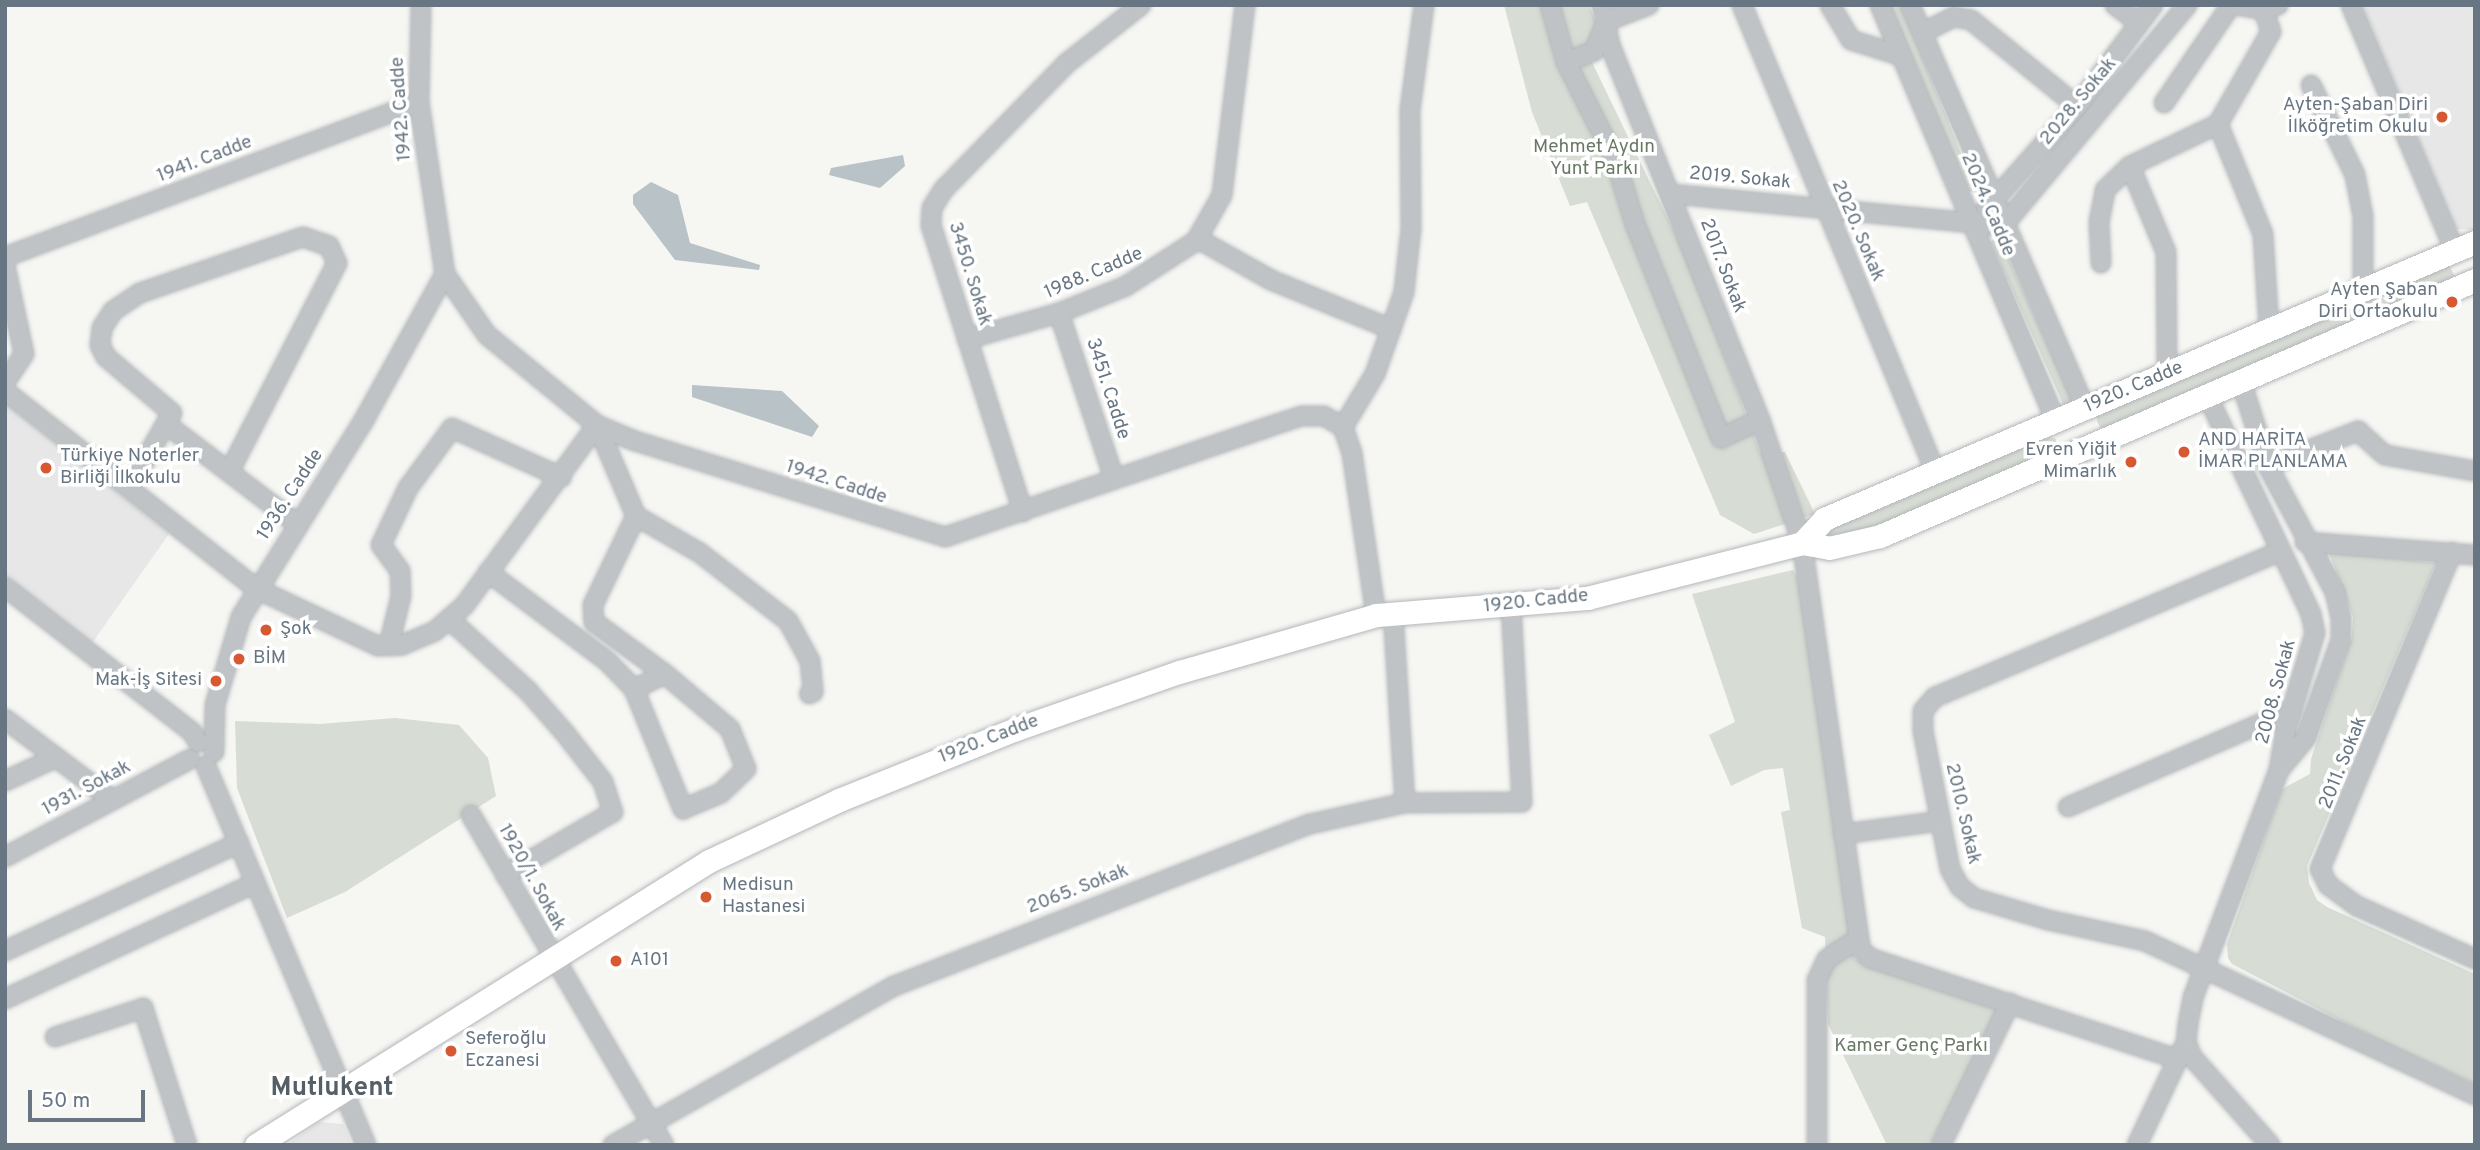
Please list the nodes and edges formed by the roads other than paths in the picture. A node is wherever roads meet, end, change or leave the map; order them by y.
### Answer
1 (421, 5) edge
2 (1141, 5) edge
3 (1245, 5) edge
4 (1424, 5) edge
5 (1550, 5) edge
6 (1649, 5) edge
7 (1742, 5) edge
8 (1830, 5) edge
9 (1880, 5) edge
10 (1910, 5) edge
11 (2115, 5) edge
12 (2153, 5) edge
13 (2187, 5) edge
14 (2234, 5) edge
15 (2351, 5) edge
16 (2271, 8) edge
17 (1605, 13) edge
18 (2139, 23) junction
19 (1922, 33) junction
20 (1902, 57) junction
21 (1566, 62) junction
22 (2311, 85) dead end
23 (419, 102) junction
24 (2164, 103) dead end
25 (2077, 106) junction
26 (2218, 124) junction
27 (2130, 166) junction
28 (1672, 194) junction
29 (1993, 202) junction
30 (1825, 208) junction
31 (1971, 223) junction
32 (2003, 226) junction
33 (1198, 239) junction
34 (2465, 247) edge
35 (5, 257) edge
36 (2101, 263) dead end
37 (5, 266) edge
38 (445, 274) junction
39 (2472, 281) edge
40 (2363, 290) junction
41 (1059, 313) junction
42 (1391, 329) junction
43 (2269, 330) junction
44 (967, 339) junction
45 (2167, 374) junction
46 (2241, 381) junction
47 (5, 382) edge
48 (5, 391) edge
49 (2207, 395) junction
50 (2086, 409) junction
51 (1760, 420) junction
52 (2056, 421) junction
53 (166, 424) junction
54 (597, 425) junction
55 (1343, 427) junction
56 (2099, 440) junction
57 (2070, 452) junction
58 (2268, 466) junction
59 (230, 470) junction
60 (1935, 471) junction
61 (2475, 471) edge
62 (561, 477) junction
63 (1114, 478) junction
64 (129, 488) junction
65 (1023, 512) junction
66 (636, 516) junction
67 (296, 523) junction
68 (2305, 542) junction
69 (1802, 543) junction
70 (2281, 551) junction
71 (2452, 552) junction
72 (2475, 555) edge
73 (488, 572) junction
74 (5, 587) edge
75 (257, 589) junction
76 (1511, 607) junction
77 (1385, 614) junction
78 (449, 619) junction
79 (388, 645) junction
80 (664, 674) junction
81 (634, 689) junction
82 (808, 694) dead end
83 (2292, 710) junction
84 (5, 719) edge
85 (202, 754) junction
86 (55, 758) junction
87 (2278, 770) junction
88 (5, 781) edge
89 (111, 799) junction
90 (1405, 803) junction
91 (2068, 807) dead end
92 (471, 815) dead end
93 (1940, 821) junction
94 (1843, 834) junction
95 (239, 843) junction
96 (5, 857) edge
97 (505, 875) junction
98 (255, 883) junction
99 (1858, 939) junction
100 (5, 951) edge
101 (2475, 959) edge
102 (554, 961) junction
103 (2204, 968) junction
104 (5, 999) edge
105 (2010, 1003) junction
106 (55, 1037) dead end
107 (2186, 1042) junction
108 (2178, 1059) junction
109 (344, 1093) junction
110 (2475, 1095) edge
111 (651, 1123) junction
112 (187, 1145) edge
113 (256, 1145) edge
114 (366, 1145) edge
115 (613, 1145) edge
116 (664, 1145) edge
117 (1817, 1145) edge
118 (1941, 1145) edge
119 (2137, 1145) edge
120 (2270, 1145) edge

1 - 23 street, 1942. Cadde
2 - 44 street, 3450. Sokak
3 - 33 street, 1988. Cadde
4 - 42 street
5 - 21 street
6 - 17 street
7 - 30 street, 2020. Sokak
8 - 20 street
9 - 20 street, 2024. Cadde
10 - 19 street, 2024. Cadde
11 - 18 street
12 - 18 street, 2028. Sokak
13 - 32 street, 2028. Sokak
14 - 16 street
14 - 24 street
15 - 34 street
16 - 26 street
17 - 21 street
17 - 28 street, 2017. Sokak
18 - 25 street, 2028. Sokak
19 - 25 street
19 - 29 street, 2024. Cadde
20 - 31 street, 2024. Cadde
21 - 51 street
22 - 40 street
23 - 35 street, 1941. Cadde
23 - 38 street, 1942. Cadde
25 - 29 street, 2028. Sokak
26 - 27 street
26 - 43 street
27 - 36 street
27 - 45 street
28 - 30 street, 2019. Sokak
28 - 51 street, 2017. Sokak
29 - 31 street, 2028. Sokak
29 - 32 street, 2024. Cadde
30 - 31 street, 2019. Sokak
30 - 60 street, 2020. Sokak
31 - 32 street, 2019. Sokak
31 - 52 street, 2024. Cadde
32 - 50 street, 2024. Cadde
33 - 41 street, 1988. Cadde
33 - 42 street
34 - 39 main road
34 - 40 main road, 1920. Cadde
37 - 47 street
38 - 54 street, 1942. Cadde
38 - 67 street, 1936. Cadde
39 - 46 main road, 1920. Cadde
40 - 43 main road, 1920. Cadde
41 - 44 street, 1988. Cadde
41 - 63 street, 3451. Cadde
42 - 55 street
43 - 45 main road, 1920. Cadde
44 - 65 street, 3450. Sokak
45 - 50 main road, 1920. Cadde
46 - 49 main road, 1920. Cadde
46 - 58 street
48 - 64 street
49 - 56 main road, 1920. Cadde
49 - 70 street, 2008. Sokak
50 - 52 main road, 1920. Cadde
50 - 56 main road
51 - 69 street, 2017. Sokak
52 - 57 main road
52 - 60 main road, 1920. Cadde
53 - 59 street
53 - 59 street
53 - 64 street
54 - 62 street
54 - 65 street, 1942. Cadde
54 - 66 street
55 - 63 street, 1942. Cadde
55 - 77 street
56 - 57 main road, 1920. Cadde
57 - 69 main road, 1920. Cadde
58 - 61 street
58 - 68 street
59 - 67 street
60 - 69 main road, 1920. Cadde
62 - 73 street
62 - 79 street
63 - 65 street, 1942. Cadde
64 - 75 street
66 - 80 street
66 - 82 street
67 - 75 street, 1936. Cadde
68 - 71 street
68 - 87 street
69 - 76 main road, 1920. Cadde
69 - 94 street, 2017. Sokak
70 - 83 street, 2008. Sokak
70 - 93 street, 2010. Sokak
71 - 72 street
71 - 101 street, 2011. Sokak
73 - 78 street
73 - 81 street
74 - 85 street
75 - 79 street
75 - 85 street, 1936. Cadde
76 - 77 main road, 1920. Cadde
76 - 90 street, 2065. Sokak
77 - 90 street
77 - 102 main road, 1920. Cadde
78 - 79 street
78 - 97 street
80 - 81 street
80 - 81 street
83 - 87 street, 2008. Sokak
83 - 91 street
84 - 86 street
85 - 89 street, 1931. Sokak
85 - 95 street, 1936. Cadde
86 - 88 street
86 - 89 street
87 - 103 street, 2008. Sokak
89 - 96 street, 1931. Sokak
90 - 111 street, 2065. Sokak
92 - 97 street, 1920/1. Sokak
93 - 94 street
93 - 103 street, 2010. Sokak
94 - 99 street, 2017. Sokak
95 - 98 street, 1936. Cadde
95 - 100 street
97 - 102 street, 1920/1. Sokak
98 - 104 street
98 - 109 street, 1936. Cadde
99 - 105 street
99 - 117 street
102 - 109 main road, 1920. Cadde
102 - 111 street, 1920/1. Sokak
103 - 107 street, 2008. Sokak
103 - 110 street, 2010. Sokak
105 - 108 street
105 - 118 street
106 - 112 street
107 - 108 street, 2008. Sokak
107 - 120 street
108 - 119 street, 2008. Sokak
109 - 113 main road, 1920. Cadde
109 - 114 street, 1936. Cadde
111 - 115 street, 2065. Sokak
111 - 116 street, 1920/1. Sokak

